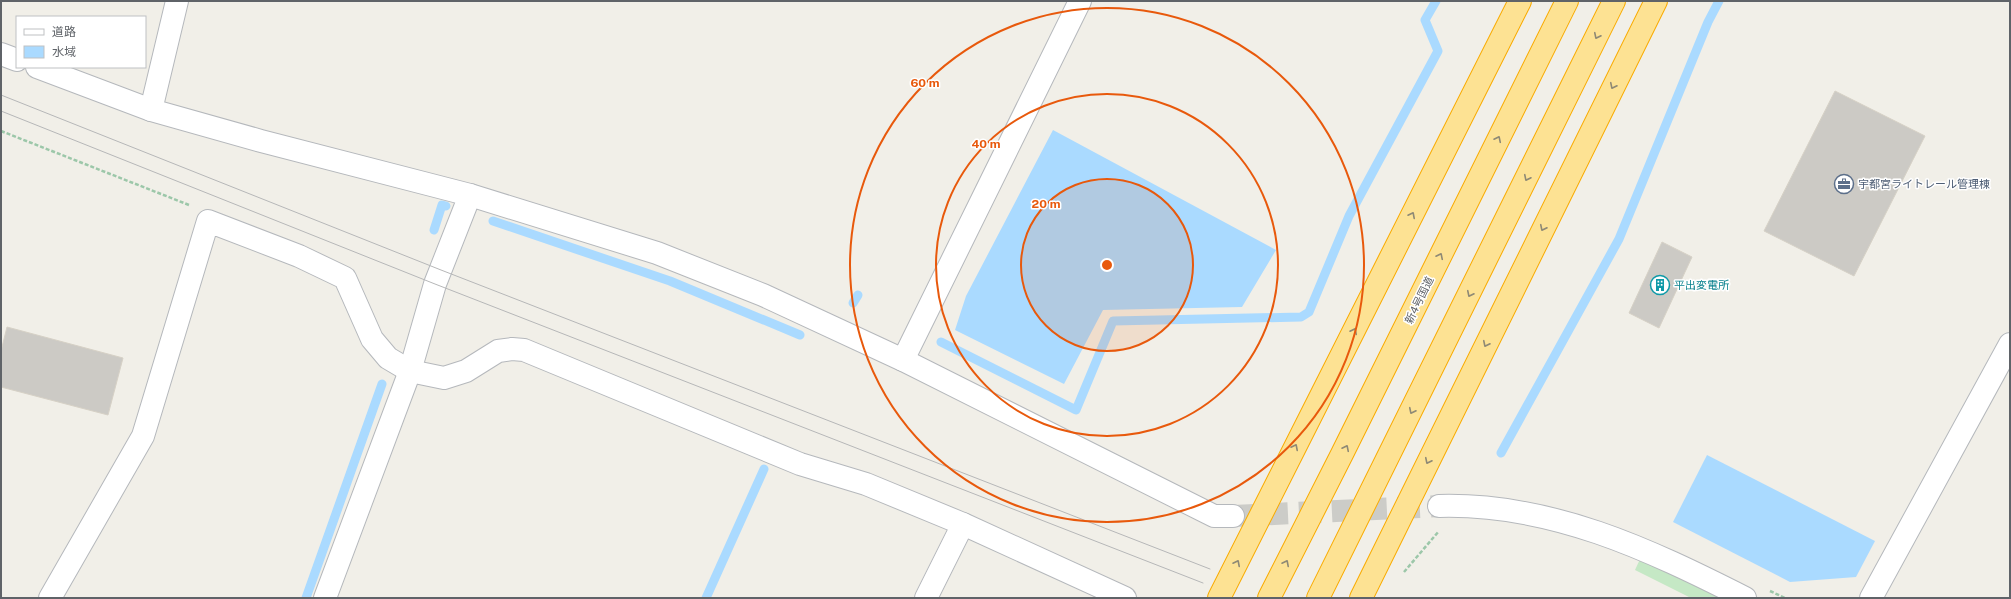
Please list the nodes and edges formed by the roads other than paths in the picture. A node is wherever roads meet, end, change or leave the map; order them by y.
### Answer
1 (177, 1) edge
2 (1080, 1) edge
3 (1520, 1) edge
4 (1567, 1) edge
5 (1614, 1) edge
6 (1656, 1) edge
7 (1, 54) edge
8 (16, 60) edge
9 (40, 68) edge
10 (151, 110) junction
11 (470, 195) junction
12 (2010, 344) edge
13 (903, 360) junction
14 (410, 370) junction
15 (1439, 506) tunnel mouth
16 (1233, 516) tunnel mouth
17 (963, 524) junction
18 (50, 598) edge
19 (325, 598) edge
20 (926, 598) edge
21 (1125, 598) edge
22 (1219, 598) edge
23 (1269, 598) edge
24 (1318, 598) edge
25 (1361, 598) edge
26 (1745, 598) edge
27 (1871, 598) edge

1 - 10 street
2 - 13 street
22 -> 3 highway
23 -> 4 highway, 新4号国道
5 -> 24 highway
6 -> 25 highway
7 - 8 street
9 - 10 street
10 - 11 street
11 - 13 street
11 - 14 street
12 - 27 street
13 - 16 street
14 - 17 street
14 - 18 street
14 - 19 street
15 - 26 street
17 - 20 street
17 - 21 street

